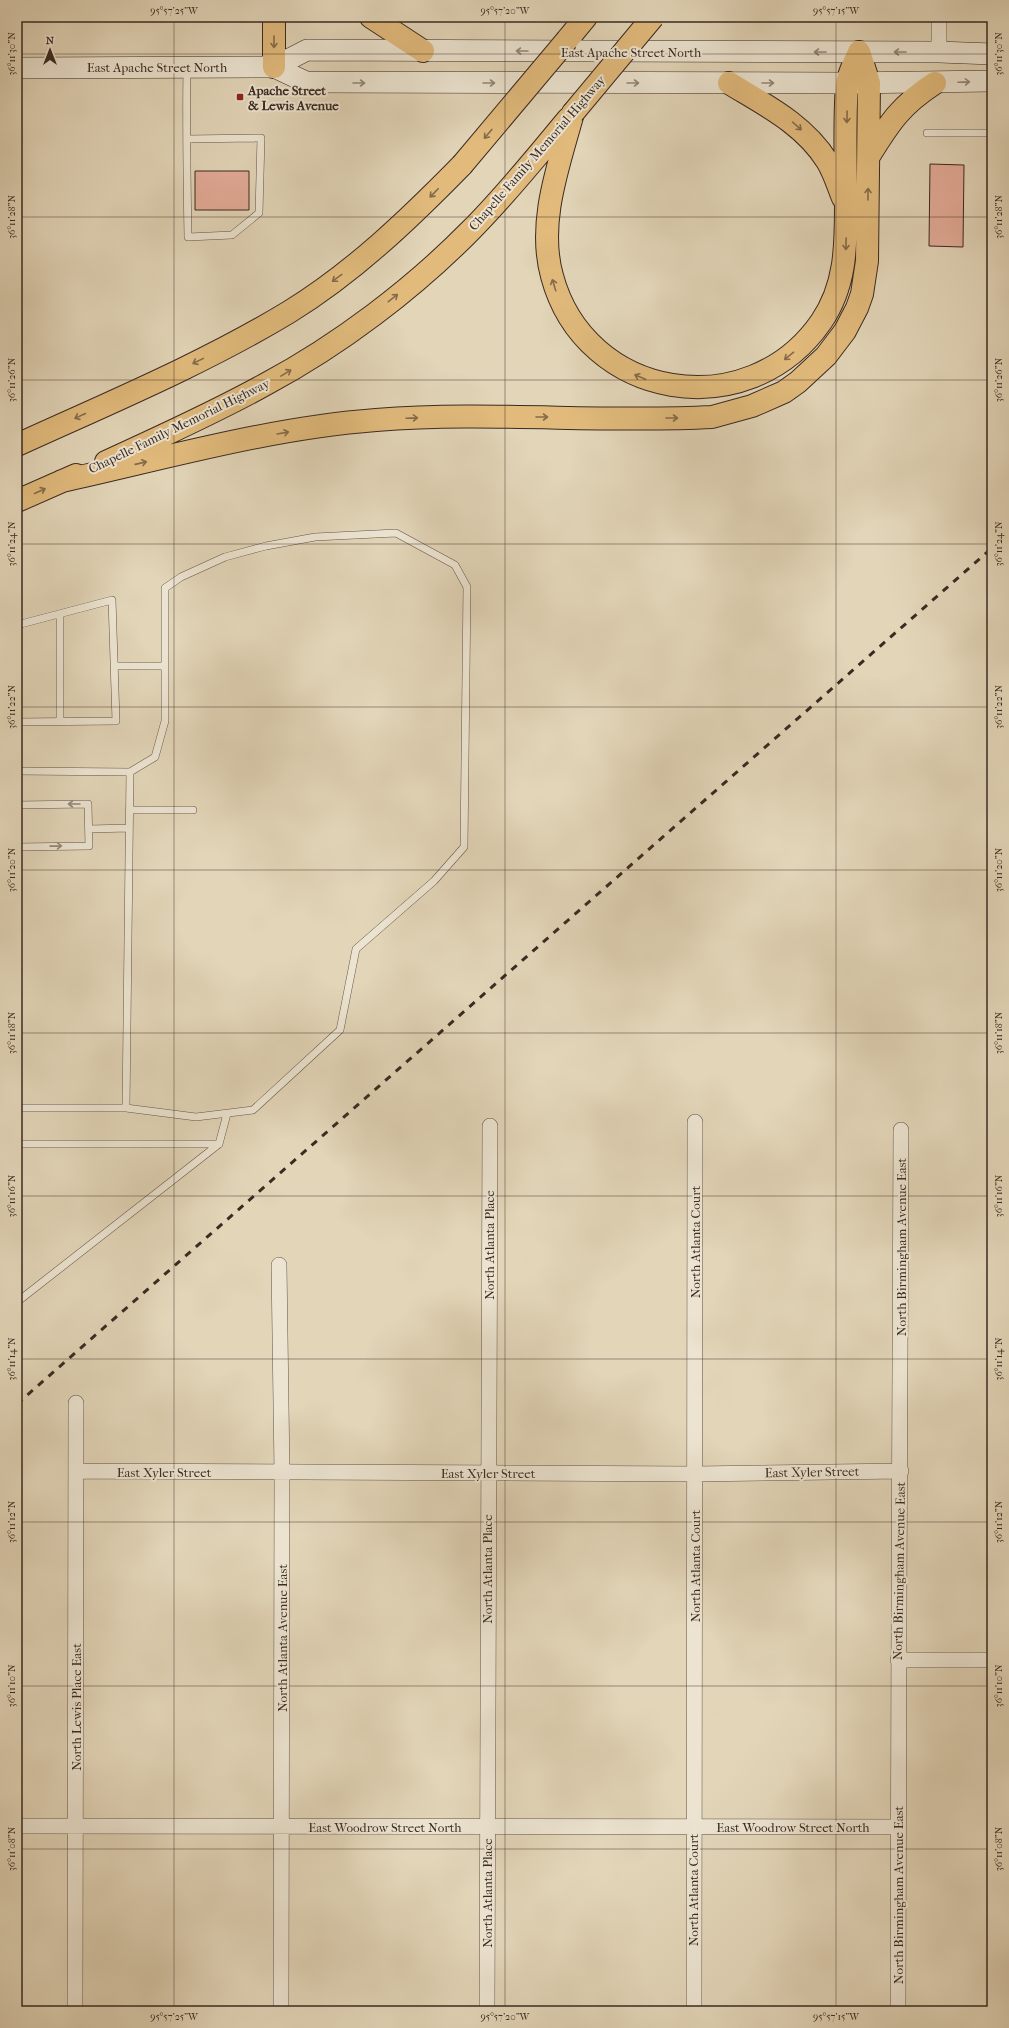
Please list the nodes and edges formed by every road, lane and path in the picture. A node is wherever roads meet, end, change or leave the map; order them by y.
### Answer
1 (274, 17) edge
2 (371, 17) edge
3 (575, 17) edge
4 (586, 17) edge
5 (653, 17) edge
6 (939, 17) edge
7 (567, 40) junction
8 (422, 51) junction
9 (859, 52) junction
10 (939, 52) junction
11 (992, 54) edge
12 (187, 67) junction
13 (274, 67) junction
14 (17, 68) edge
15 (992, 81) edge
16 (729, 83) junction
17 (847, 83) junction
18 (869, 83) junction
19 (935, 83) junction
20 (573, 113) junction
21 (927, 133) dead end
22 (992, 133) edge
23 (187, 139) junction
24 (868, 157) junction
25 (846, 205) junction
26 (17, 445) edge
27 (62, 481) junction
28 (17, 502) edge
29 (60, 614) junction
30 (17, 625) edge
31 (114, 666) junction
32 (165, 666) junction
33 (17, 722) edge
34 (60, 722) junction
35 (17, 772) edge
36 (130, 772) junction
37 (17, 805) edge
38 (129, 810) junction
39 (193, 810) dead end
40 (129, 828) junction
41 (89, 829) junction
42 (17, 847) edge
43 (17, 1108) edge
44 (126, 1108) junction
45 (227, 1114) junction
46 (695, 1122) dead end
47 (490, 1126) dead end
48 (900, 1130) dead end
49 (17, 1144) edge
50 (220, 1144) junction
51 (279, 1265) dead end
52 (17, 1302) edge
53 (76, 1403) dead end
54 (76, 1471) junction
55 (901, 1471) junction
56 (282, 1472) junction
57 (488, 1473) junction
58 (695, 1474) junction
59 (898, 1660) junction
60 (992, 1660) edge
61 (17, 1826) edge
62 (75, 1826) junction
63 (693, 1826) junction
64 (282, 1827) junction
65 (487, 1827) junction
66 (898, 1828) junction
67 (75, 2011) edge
68 (281, 2011) edge
69 (487, 2011) edge
70 (694, 2011) edge
71 (898, 2011) edge

1 -> 13 highway
2 - 8 highway
3 - 7 highway
4 - 7 highway
5 - 20 highway, Chapelle Family Memorial Highway, bridge
6 - 10 street
7 -> 26 highway, bridge
9 -> 8 main road, East Apache Street North
8 - 13 main road, East Apache Street North
10 -> 9 main road, East Apache Street North
9 - 17 highway
9 - 18 highway
10 - 11 main road, East Apache Street North
12 - 13 main road, East Apache Street North
12 - 14 main road, East Apache Street North
12 - 23 lane
13 -> 16 main road, East Apache Street North
19 -> 15 main road, East Apache Street North
16 -> 17 main road, East Apache Street North
16 -> 25 highway
17 - 18 main road, East Apache Street North
17 -> 25 highway
18 - 19 main road, East Apache Street North
18 - 24 highway
19 - 24 highway
25 -> 20 highway
27 -> 20 highway, Chapelle Family Memorial Highway
21 - 22 lane
23 - 23 lane
27 -> 24 highway
28 -> 27 highway, Chapelle Family Memorial Highway
29 - 30 lane
29 - 31 lane
29 - 34 lane
31 - 32 lane
31 - 34 lane
32 - 36 lane
32 - 45 lane
33 - 34 lane
35 - 36 lane
36 - 38 lane
41 -> 37 lane
38 - 39 lane
38 - 40 lane
40 - 41 lane
40 - 44 lane
42 -> 41 lane
43 - 44 lane
44 - 45 lane
45 - 50 lane
46 - 58 street, North Atlanta Court
47 - 57 street, North Atlanta Place
48 - 55 street, North Birmingham Avenue East
49 - 50 lane
50 - 52 lane
51 - 56 street, North Atlanta Avenue East
53 - 54 street, North Lewis Place East
54 - 56 street, East Xyler Street
54 - 62 street, North Lewis Place East
55 - 58 street, East Xyler Street
55 - 59 street, North Birmingham Avenue East
56 - 57 street, East Xyler Street
56 - 64 street, North Atlanta Avenue East
57 - 58 street, East Xyler Street
57 - 65 street, North Atlanta Place
58 - 63 street, North Atlanta Court
59 - 60 street
59 - 66 street, North Birmingham Avenue East
61 - 62 street, East Woodrow Street North
62 - 64 street, East Woodrow Street North
62 - 67 street, North Lewis Place East
63 - 65 street, East Woodrow Street North
63 - 66 street, East Woodrow Street North
63 - 70 street, North Atlanta Court
64 - 65 street, East Woodrow Street North
64 - 68 street, North Atlanta Avenue East
65 - 69 street, North Atlanta Place
66 - 71 street, North Birmingham Avenue East

